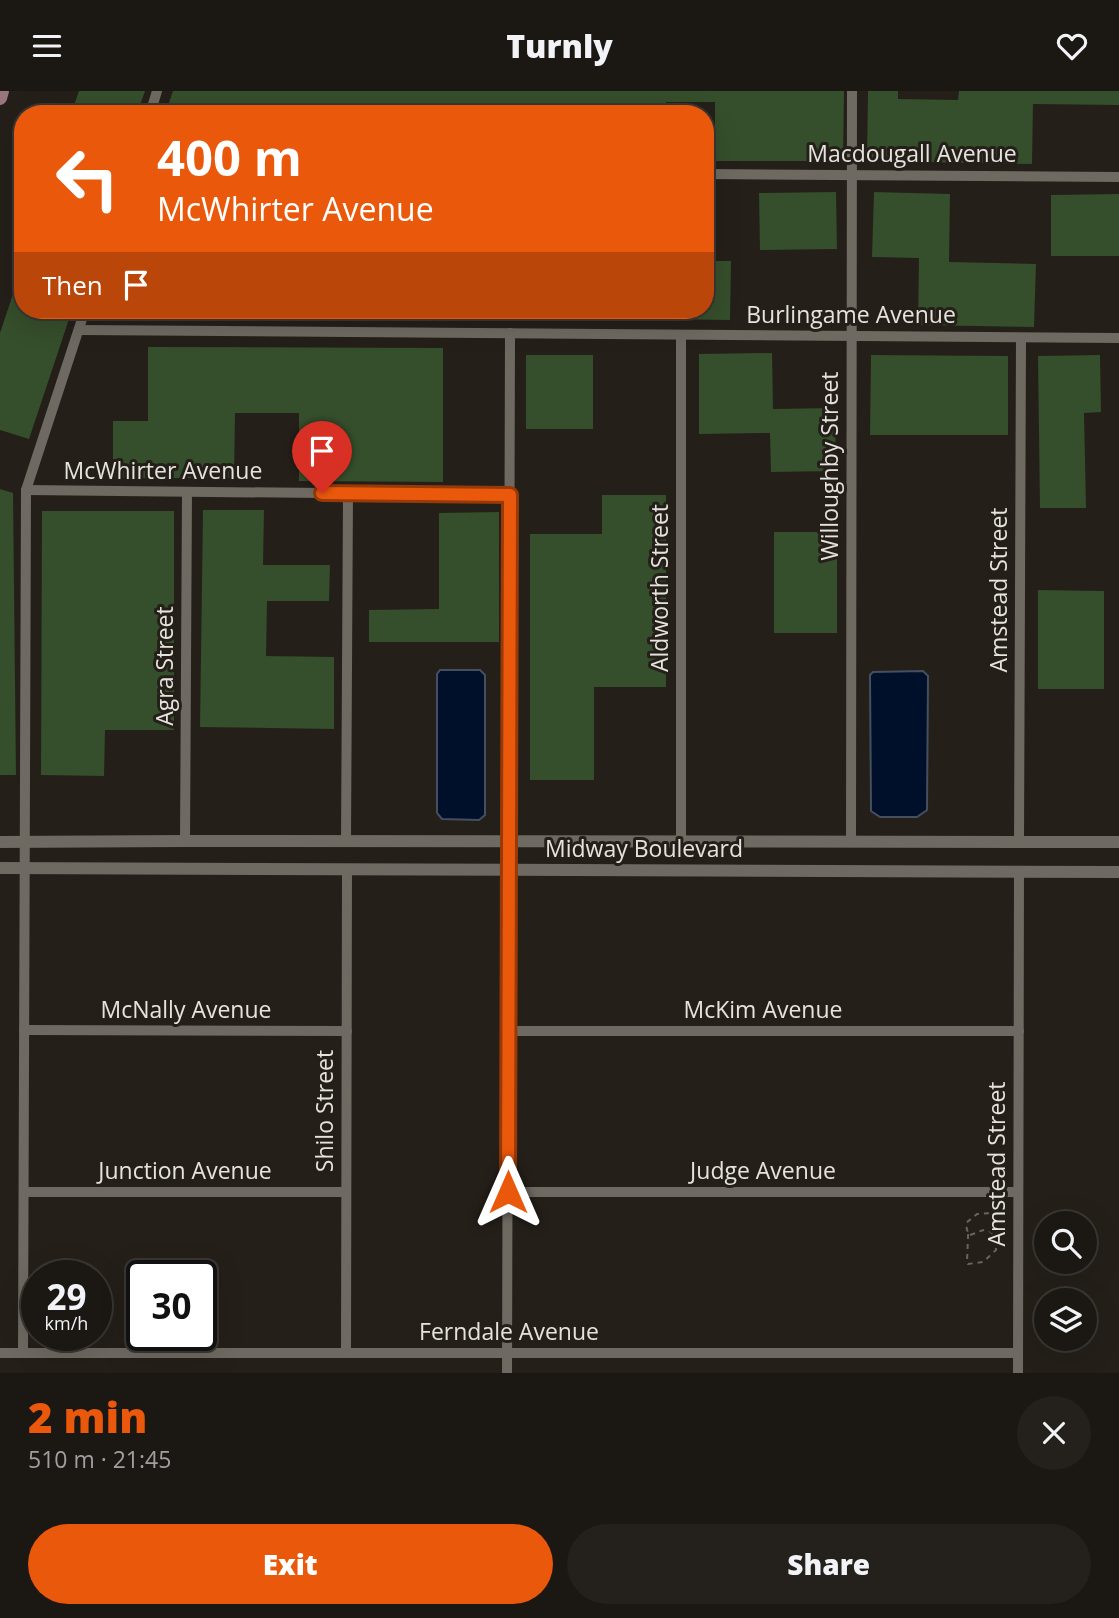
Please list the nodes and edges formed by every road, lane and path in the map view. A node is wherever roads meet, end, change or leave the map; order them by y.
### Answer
1 (2, 91) edge
2 (852, 91) edge
3 (0, 97) edge
4 (714, 174) edge
5 (851, 175) junction
6 (1119, 177) edge
7 (82, 319) edge
8 (79, 330) junction
9 (510, 333) junction
10 (681, 335) junction
11 (851, 336) junction
12 (1021, 338) junction
13 (1119, 338) edge
14 (26, 491) junction
15 (187, 492) junction
16 (348, 493) junction
17 (510, 495) junction
18 (185, 841) junction
19 (346, 841) junction
20 (0, 842) edge
21 (25, 842) junction
22 (508, 842) junction
23 (681, 842) junction
24 (850, 842) junction
25 (1019, 842) junction
26 (1119, 842) edge
27 (0, 868) edge
28 (25, 868) junction
29 (347, 869) junction
30 (509, 869) junction
31 (1119, 871) edge
32 (1019, 872) junction
33 (24, 1030) junction
34 (347, 1031) junction
35 (508, 1031) junction
36 (1019, 1031) junction
37 (24, 1192) junction
38 (346, 1192) junction
39 (508, 1192) junction
40 (1018, 1192) junction
41 (990, 1231) junction
42 (970, 1235) junction
43 (0, 1353) edge
44 (23, 1353) junction
45 (346, 1353) junction
46 (507, 1353) junction
47 (1018, 1353) junction
48 (507, 1373) edge
49 (1018, 1373) edge

1 - 3 main road
2 - 5 street, Willoughby Street
4 - 5 street, Macdougall Avenue
5 - 6 street, Macdougall Avenue
5 - 11 street, Willoughby Street
7 - 8 street
8 - 9 street, Burlingame Avenue
8 - 14 street
9 - 10 street, Burlingame Avenue
9 - 17 street
10 - 11 street, Burlingame Avenue
10 - 23 street, Aldworth Street
11 - 12 street, Burlingame Avenue
11 - 24 street, Willoughby Street
12 - 13 street, Burlingame Avenue
12 - 25 street, Amstead Street
14 - 15 street, McWhirter Avenue
14 - 21 street
15 - 16 street, McWhirter Avenue
15 - 18 street, Agra Street
16 - 17 street, McWhirter Avenue
16 - 19 street
17 - 22 street
18 - 19 street, Midway Boulevard
18 - 21 street, Midway Boulevard
19 - 22 street, Midway Boulevard
20 - 21 street, Midway Boulevard
21 - 28 street
22 - 23 street, Midway Boulevard
22 - 30 street
23 - 24 street, Midway Boulevard
24 - 25 street, Midway Boulevard
25 - 26 street, Midway Boulevard
27 - 28 street, Midway Boulevard
28 - 29 street, Midway Boulevard
28 - 33 street
29 - 30 street, Midway Boulevard
29 - 34 street, Shilo Street
30 - 32 street, Midway Boulevard
30 - 35 street
31 - 32 street, Midway Boulevard
32 - 36 street, Amstead Street
33 - 34 street, McNally Avenue
33 - 37 street
34 - 38 street, Shilo Street
35 - 36 street, McKim Avenue
35 - 39 street
36 - 40 street, Amstead Street
37 - 38 street, Junction Avenue
37 - 44 street
38 - 45 street, Shilo Street
39 - 40 street, Judge Avenue
39 - 46 street
40 - 47 street, Amstead Street
41 - 42 path
41 - 42 path
41 - 42 path
43 - 44 street, Ferndale Avenue
44 - 45 street, Ferndale Avenue
45 - 46 street, Ferndale Avenue
46 - 47 street, Ferndale Avenue
46 - 48 street
47 - 49 street, Amstead Street

